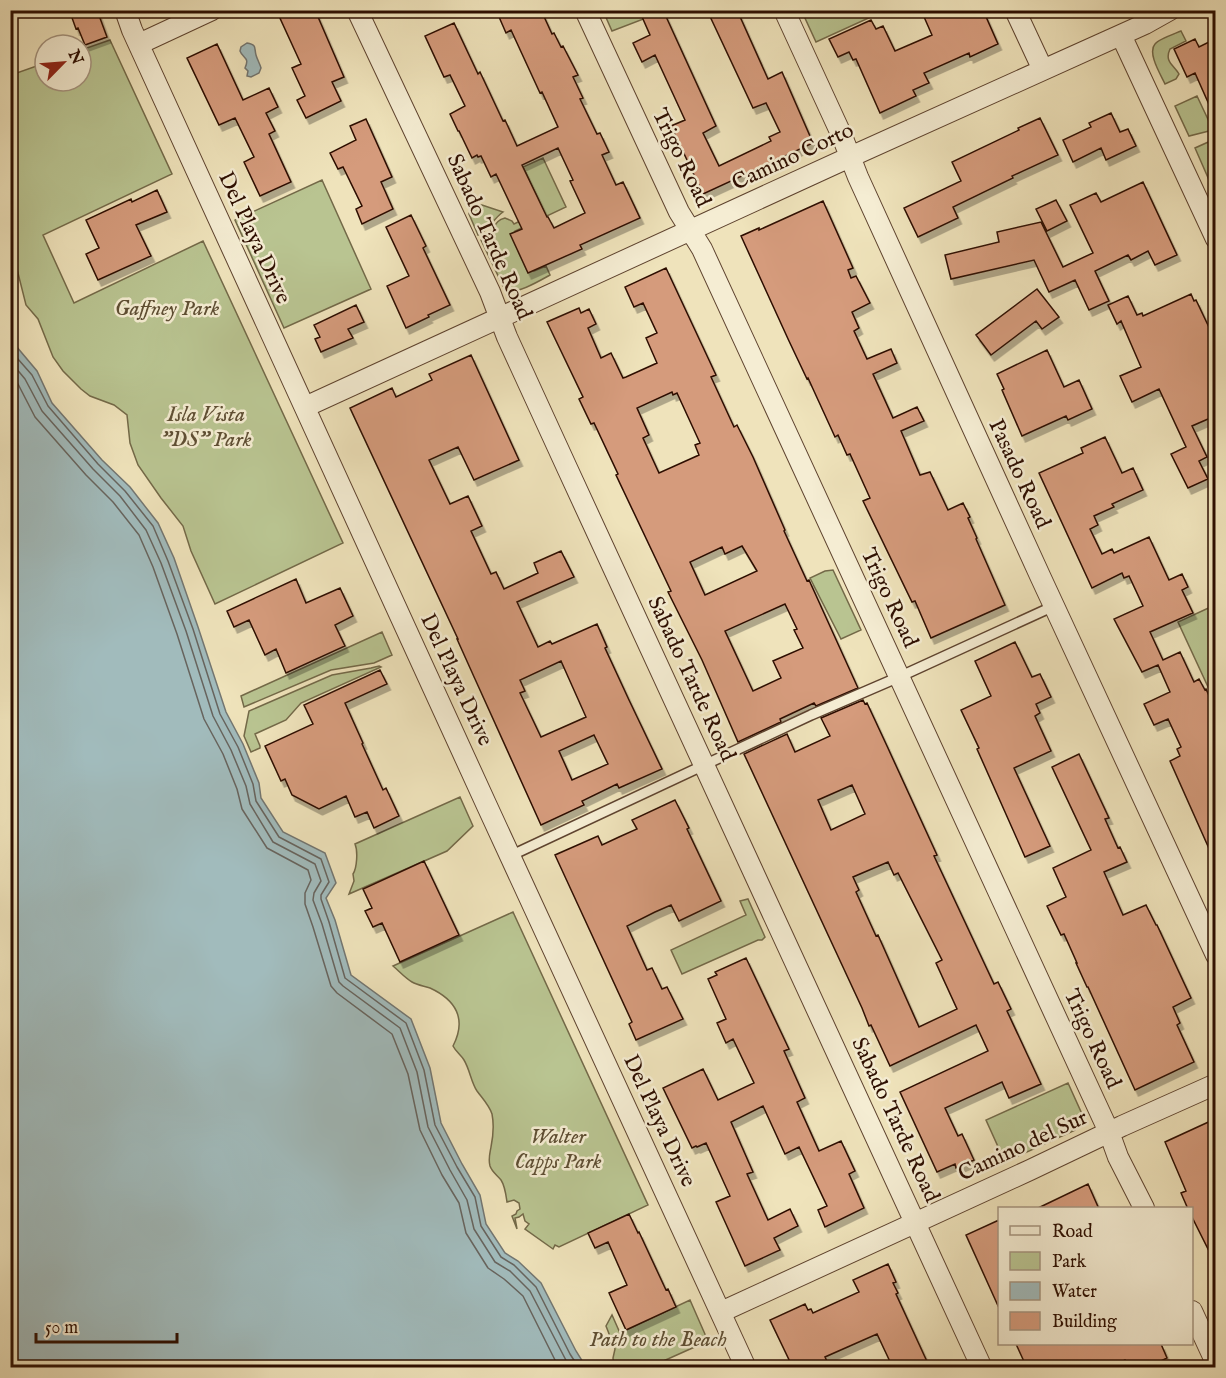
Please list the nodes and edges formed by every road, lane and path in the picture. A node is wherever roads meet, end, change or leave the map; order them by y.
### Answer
1 (125, 10) edge
2 (212, 10) edge
3 (357, 10) edge
4 (585, 10) edge
5 (784, 10) edge
6 (1015, 10) edge
7 (1170, 10) edge
8 (1121, 34) junction
9 (139, 44) junction
10 (1043, 70) junction
11 (850, 157) junction
12 (690, 231) junction
13 (1215, 239) edge
14 (500, 318) junction
15 (305, 407) junction
16 (1054, 606) junction
17 (899, 677) junction
18 (704, 766) junction
19 (510, 856) junction
20 (1215, 955) edge
21 (1215, 1084) edge
22 (1109, 1132) junction
23 (1143, 1207) edge
24 (915, 1222) junction
25 (721, 1312) junction
26 (1193, 1315) edge
27 (1215, 1363) edge
28 (746, 1368) edge
29 (982, 1368) edge

1 - 9 street, Del Playa Drive
2 - 9 street
3 - 14 street, Sabado Tarde Road
4 - 12 street, Trigo Road
5 - 11 street, Pasado Road
6 - 10 street
7 - 8 street, Camino Corto
8 - 10 street, Camino Corto
8 - 13 street
9 - 15 street, Del Playa Drive
10 - 11 street, Camino Corto
11 - 12 street, Camino Corto
11 - 16 street, Pasado Road
12 - 14 street, Camino Corto
12 - 17 street, Trigo Road
14 - 15 street, Camino Corto
14 - 18 street, Sabado Tarde Road
15 - 19 street, Del Playa Drive
16 - 17 lane
16 - 20 street, Pasado Road
17 - 18 lane
17 - 22 street, Trigo Road
18 - 19 lane
18 - 24 street, Sabado Tarde Road
19 - 25 street, Del Playa Drive
21 - 22 street, Camino del Sur
22 - 23 street, Trigo Road
22 - 24 street, Camino del Sur
24 - 25 street, Camino del Sur
24 - 29 street, Sabado Tarde Road
25 - 28 street, Del Playa Drive
26 - 27 street

